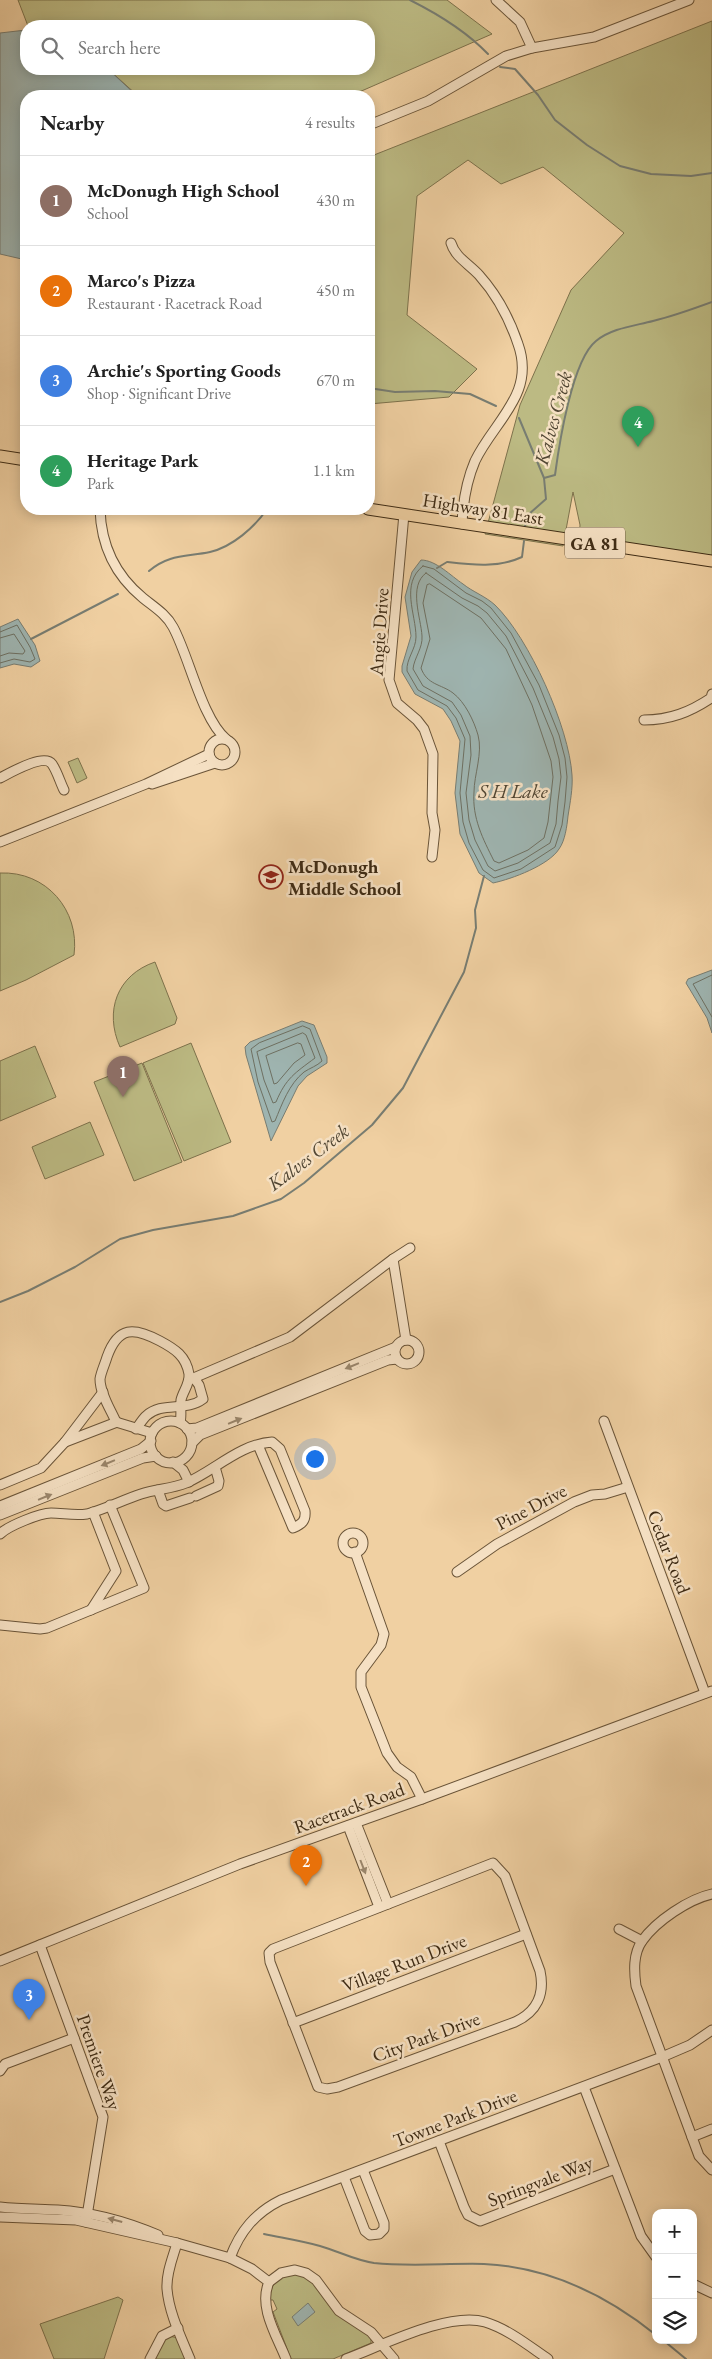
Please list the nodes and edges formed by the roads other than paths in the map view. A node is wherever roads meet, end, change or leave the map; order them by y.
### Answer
1 (496, 0) edge
2 (689, 0) edge
3 (532, 48) junction
4 (375, 123) edge
5 (451, 243) dead end
6 (0, 456) edge
7 (20, 459) edge
8 (375, 510) edge
9 (404, 514) junction
10 (100, 515) edge
11 (104, 515) edge
12 (462, 524) junction
13 (101, 525) junction
14 (712, 561) edge
15 (199, 693) junction
16 (712, 694) edge
17 (644, 720) dead end
18 (226, 739) junction
19 (210, 749) junction
20 (215, 763) junction
21 (0, 778) edge
22 (146, 784) junction
23 (64, 790) dead end
24 (0, 842) edge
25 (432, 858) dead end
26 (410, 1248) dead end
27 (393, 1259) junction
28 (406, 1340) junction
29 (396, 1347) junction
30 (397, 1359) junction
31 (192, 1379) junction
32 (198, 1390) junction
33 (103, 1392) junction
34 (183, 1396) junction
35 (182, 1407) junction
36 (604, 1421) dead end
37 (117, 1422) junction
38 (180, 1422) junction
39 (136, 1429) junction
40 (187, 1429) junction
41 (151, 1437) junction
42 (65, 1442) junction
43 (192, 1443) junction
44 (258, 1445) junction
45 (156, 1456) junction
46 (185, 1457) junction
47 (173, 1462) junction
48 (214, 1467) junction
49 (183, 1470) junction
50 (189, 1482) junction
51 (0, 1485) edge
52 (628, 1487) junction
53 (158, 1490) junction
54 (110, 1505) junction
55 (0, 1506) edge
56 (93, 1512) junction
57 (0, 1515) edge
58 (0, 1534) edge
59 (355, 1552) dead end
60 (457, 1572) dead end
61 (91, 1610) junction
62 (0, 1625) edge
63 (709, 1692) edge
64 (422, 1799) junction
65 (352, 1824) junction
66 (712, 1894) edge
67 (384, 1906) junction
68 (618, 1929) dead end
69 (526, 1934) junction
70 (642, 1941) junction
71 (40, 1945) junction
72 (0, 1961) edge
73 (294, 2023) junction
74 (712, 2030) edge
75 (74, 2038) junction
76 (662, 2057) junction
77 (2, 2066) edge
78 (584, 2086) junction
79 (712, 2129) edge
80 (692, 2137) junction
81 (439, 2141) junction
82 (616, 2169) junction
83 (363, 2170) junction
84 (712, 2170) edge
85 (344, 2177) junction
86 (0, 2207) edge
87 (0, 2217) edge
88 (86, 2218) junction
89 (177, 2243) junction
90 (654, 2254) edge
91 (230, 2258) junction
92 (269, 2282) junction
93 (697, 2286) edge
94 (712, 2294) edge
95 (178, 2328) junction
96 (383, 2345) junction
97 (150, 2359) edge
98 (190, 2359) edge
99 (286, 2359) edge
100 (346, 2359) edge
101 (394, 2359) edge
102 (548, 2359) edge

1 - 3 street
2 - 3 street
3 - 4 street
5 - 12 street
6 - 7 main road
8 - 9 main road, Highway 81 East / GA 81
9 - 12 main road, Highway 81 East / GA 81
9 - 25 street, Angie Drive
10 - 13 street
11 - 13 street
12 - 14 main road, Highway 81 East / GA 81
13 - 15 street
15 - 18 street
15 - 19 street
16 - 17 street
18 - 19 street
18 - 20 street
19 - 20 street
19 - 22 street
20 - 22 street
21 - 23 street
22 - 24 street
26 - 27 street
27 - 28 street
27 - 31 street
28 - 29 street
28 - 30 street
29 - 30 street
29 -> 40 street
43 -> 30 street
31 - 32 street
31 - 33 street
31 - 34 street
32 - 34 street
32 - 35 street
33 - 37 street
33 - 42 street
34 - 35 street
35 - 38 street
35 - 39 street
36 - 52 street, Cedar Road
37 - 39 street
37 - 42 street
38 - 40 street
38 - 41 street
39 - 41 street
40 - 43 street
41 - 45 street
41 -> 55 street
42 - 51 street
43 - 46 street
44 - 44 street
44 - 48 street
45 - 47 street
57 -> 45 street
46 - 47 street
46 - 49 street
47 - 49 street
48 - 50 street
48 - 53 street
49 - 50 street
50 - 53 street
52 - 60 street, Pine Drive
52 - 63 street, Cedar Road
53 - 54 street
54 - 56 street
54 - 61 street
56 - 58 street
56 - 61 street
59 - 64 street
61 - 62 street
63 - 64 street, Racetrack Road
64 - 65 street, Racetrack Road
65 - 67 street
65 - 71 street, Racetrack Road
66 - 70 street
67 - 69 street, City Park Drive
67 - 73 street, City Park Drive
68 - 70 street
69 - 73 street, Village Run Drive
69 - 73 street, City Park Drive
70 - 76 street
71 - 72 street, Racetrack Road
71 - 75 street, Premiere Way
74 - 76 street, Towne Park Drive
75 - 77 street
75 - 88 street, Premiere Way
76 - 78 street, Towne Park Drive
76 - 80 street
78 - 81 street, Towne Park Drive
78 - 82 street
79 - 80 street
80 - 84 street
81 - 82 street, Springvale Way
81 - 83 street, Towne Park Drive
82 - 90 street
83 - 85 street, Towne Park Drive
83 - 85 street
85 - 91 street, Towne Park Drive
86 - 88 street
87 - 88 street
88 - 89 street
89 - 91 street
89 - 95 street
91 - 92 street
92 - 96 street
92 - 99 street
93 - 94 street
95 - 97 street
95 - 98 street
96 - 100 street
96 - 101 street
96 - 102 street

